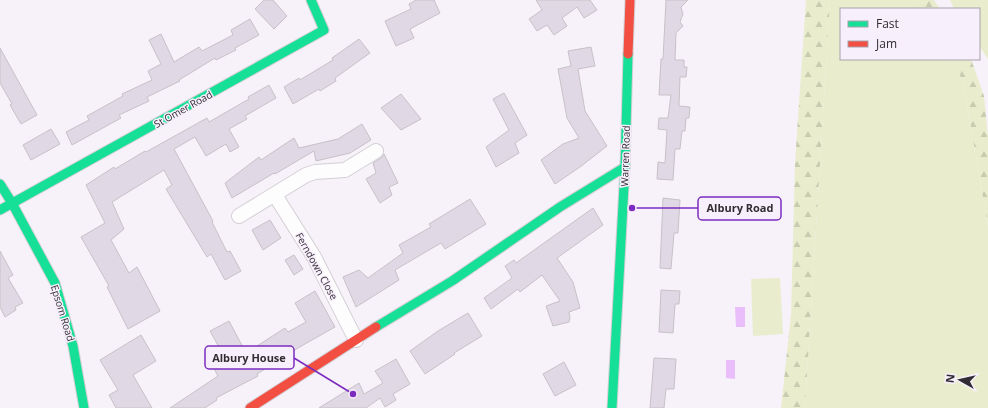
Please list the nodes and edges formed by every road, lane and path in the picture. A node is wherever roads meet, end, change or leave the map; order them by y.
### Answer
1 (310, 0) edge
2 (630, 0) edge
3 (376, 151) dead end
4 (625, 167) junction
5 (0, 184) edge
6 (275, 195) junction
7 (12, 203) junction
8 (0, 210) edge
9 (239, 216) dead end
10 (356, 340) junction
11 (84, 408) edge
12 (250, 408) edge
13 (612, 408) edge

1 - 7 street, St Omer Road
2 - 4 street, Warren Road
3 - 6 street
4 - 10 street
4 - 13 street, Warren Road
5 - 7 street, Epsom Road
6 - 9 street
6 - 10 street, Ferndown Close
7 - 8 street
7 - 11 street, Epsom Road
10 - 12 street

